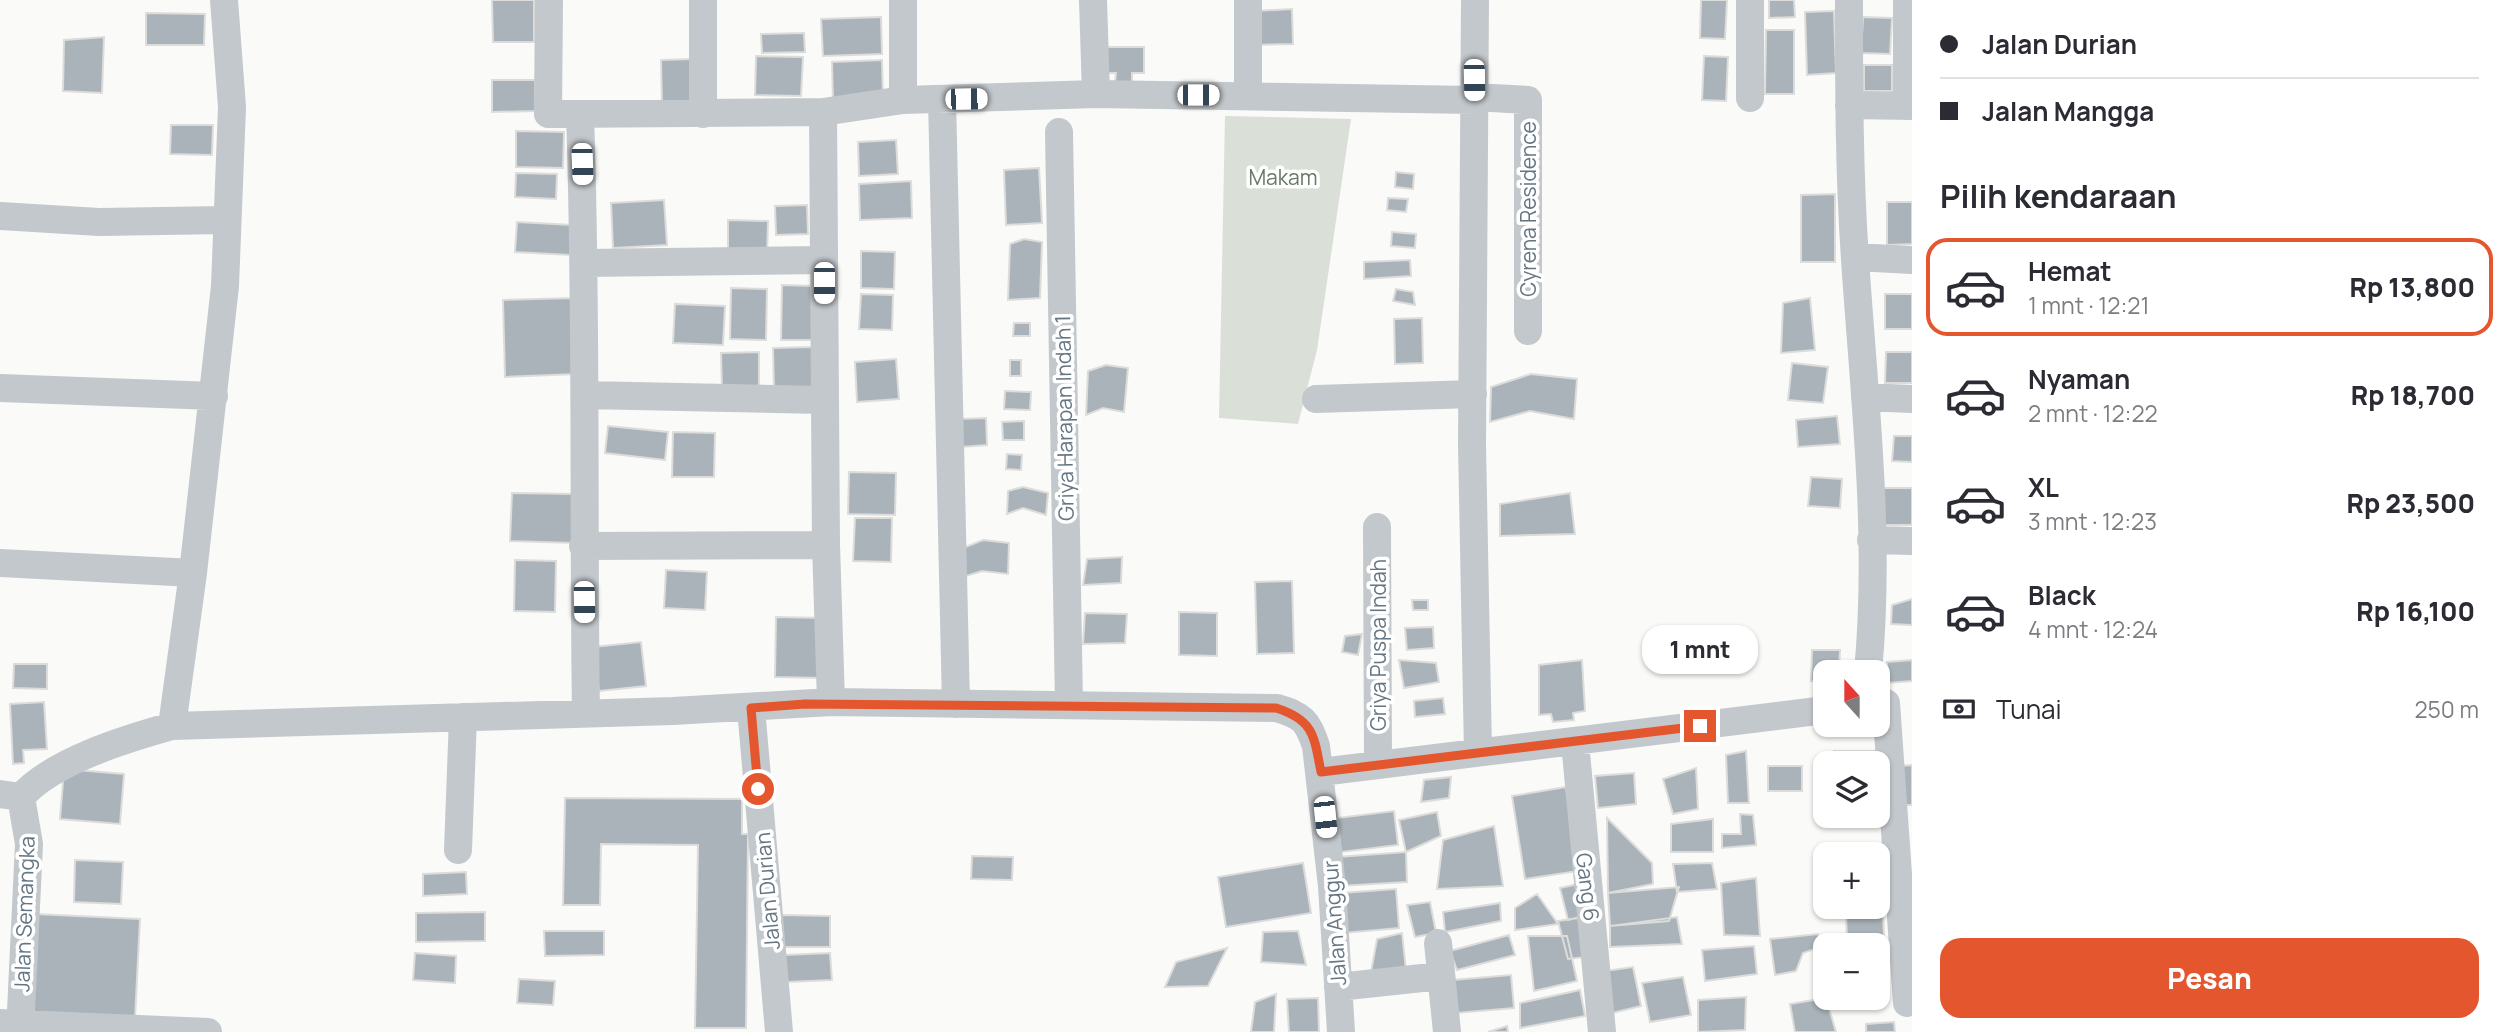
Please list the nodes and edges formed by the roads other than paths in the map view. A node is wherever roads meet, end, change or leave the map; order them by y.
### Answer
1 (224, 0) edge
2 (549, 0) edge
3 (703, 0) edge
4 (903, 0) edge
5 (1093, 0) edge
6 (1248, 0) edge
7 (1475, 0) edge
8 (1751, 0) edge
9 (1849, 0) edge
10 (1908, 0) edge
11 (1096, 94) junction
12 (1248, 96) junction
13 (1750, 98) dead end
14 (943, 99) junction
15 (1474, 99) junction
16 (1910, 99) edge
17 (903, 100) junction
18 (1849, 105) junction
19 (822, 112) junction
20 (703, 114) junction
21 (580, 115) junction
22 (1059, 132) dead end
23 (0, 216) edge
24 (226, 220) junction
25 (1855, 257) junction
26 (824, 260) junction
27 (1912, 260) edge
28 (585, 263) junction
29 (1528, 331) dead end
30 (0, 388) edge
31 (1472, 394) junction
32 (214, 396) junction
33 (586, 396) junction
34 (1866, 397) junction
35 (1316, 399) dead end
36 (1912, 399) edge
37 (825, 400) junction
38 (1377, 527) dead end
39 (1871, 540) junction
40 (1912, 541) edge
41 (826, 545) junction
42 (583, 547) junction
43 (0, 563) edge
44 (194, 573) junction
45 (1868, 660) edge
46 (831, 702) junction
47 (1892, 703) edge
48 (956, 704) junction
49 (1069, 704) junction
50 (751, 708) junction
51 (1813, 711) edge
52 (586, 713) junction
53 (463, 717) junction
54 (172, 726) junction
55 (1575, 742) junction
56 (1478, 752) junction
57 (1378, 763) junction
58 (1321, 772) junction
59 (10, 796) edge
60 (458, 850) dead end
61 (1438, 943) dead end
62 (1441, 976) junction
63 (1338, 987) junction
64 (1907, 1003) dead end
65 (13, 1027) edge
66 (208, 1032) edge
67 (779, 1032) edge
68 (1341, 1032) edge
69 (1447, 1032) edge
70 (1602, 1032) edge

1 - 24 street
2 - 21 street
3 - 20 street
4 - 17 street
5 - 11 street
6 - 12 street
7 - 15 street
8 - 13 street
9 - 18 street
10 - 16 street
11 - 12 street
11 - 14 street
12 - 15 street
14 - 17 street
14 - 48 street
15 - 29 street, Cyrena Residence
15 - 31 street
16 - 18 street
17 - 19 street
18 - 25 street
19 - 20 street
19 - 26 street
20 - 21 street
21 - 28 street
22 - 49 street, Griya Harapan Indah 1
23 - 24 street
24 - 32 street
25 - 27 street
25 - 34 street
26 - 28 street
26 - 37 street
28 - 33 street
30 - 32 street
31 - 35 street
31 - 56 street
32 - 44 street
33 - 37 street
33 - 42 street
34 - 36 street
34 - 39 street
37 - 41 street
38 - 57 street, Griya Puspa Indah
39 - 40 street
39 - 45 street
41 - 42 street
41 - 46 street
42 - 52 street
43 - 44 street
44 - 54 street
46 - 48 street, Jalan Anggur
46 - 50 street, Jalan Anggur
47 - 64 street
48 - 49 street, Jalan Anggur
49 - 58 street, Jalan Anggur
50 - 52 street, Jalan Anggur
50 - 67 street, Jalan Durian
51 - 55 street
52 - 53 street, Jalan Anggur
53 - 54 street, Jalan Anggur
53 - 60 street
54 - 59 street, Jalan Anggur
55 - 56 street
55 - 70 street, Gang 6
56 - 57 street
57 - 58 street
58 - 63 street, Jalan Anggur
59 - 65 street, Jalan Semangka
61 - 62 street
62 - 63 street
62 - 69 street
63 - 68 street, Jalan Anggur
65 - 66 street

